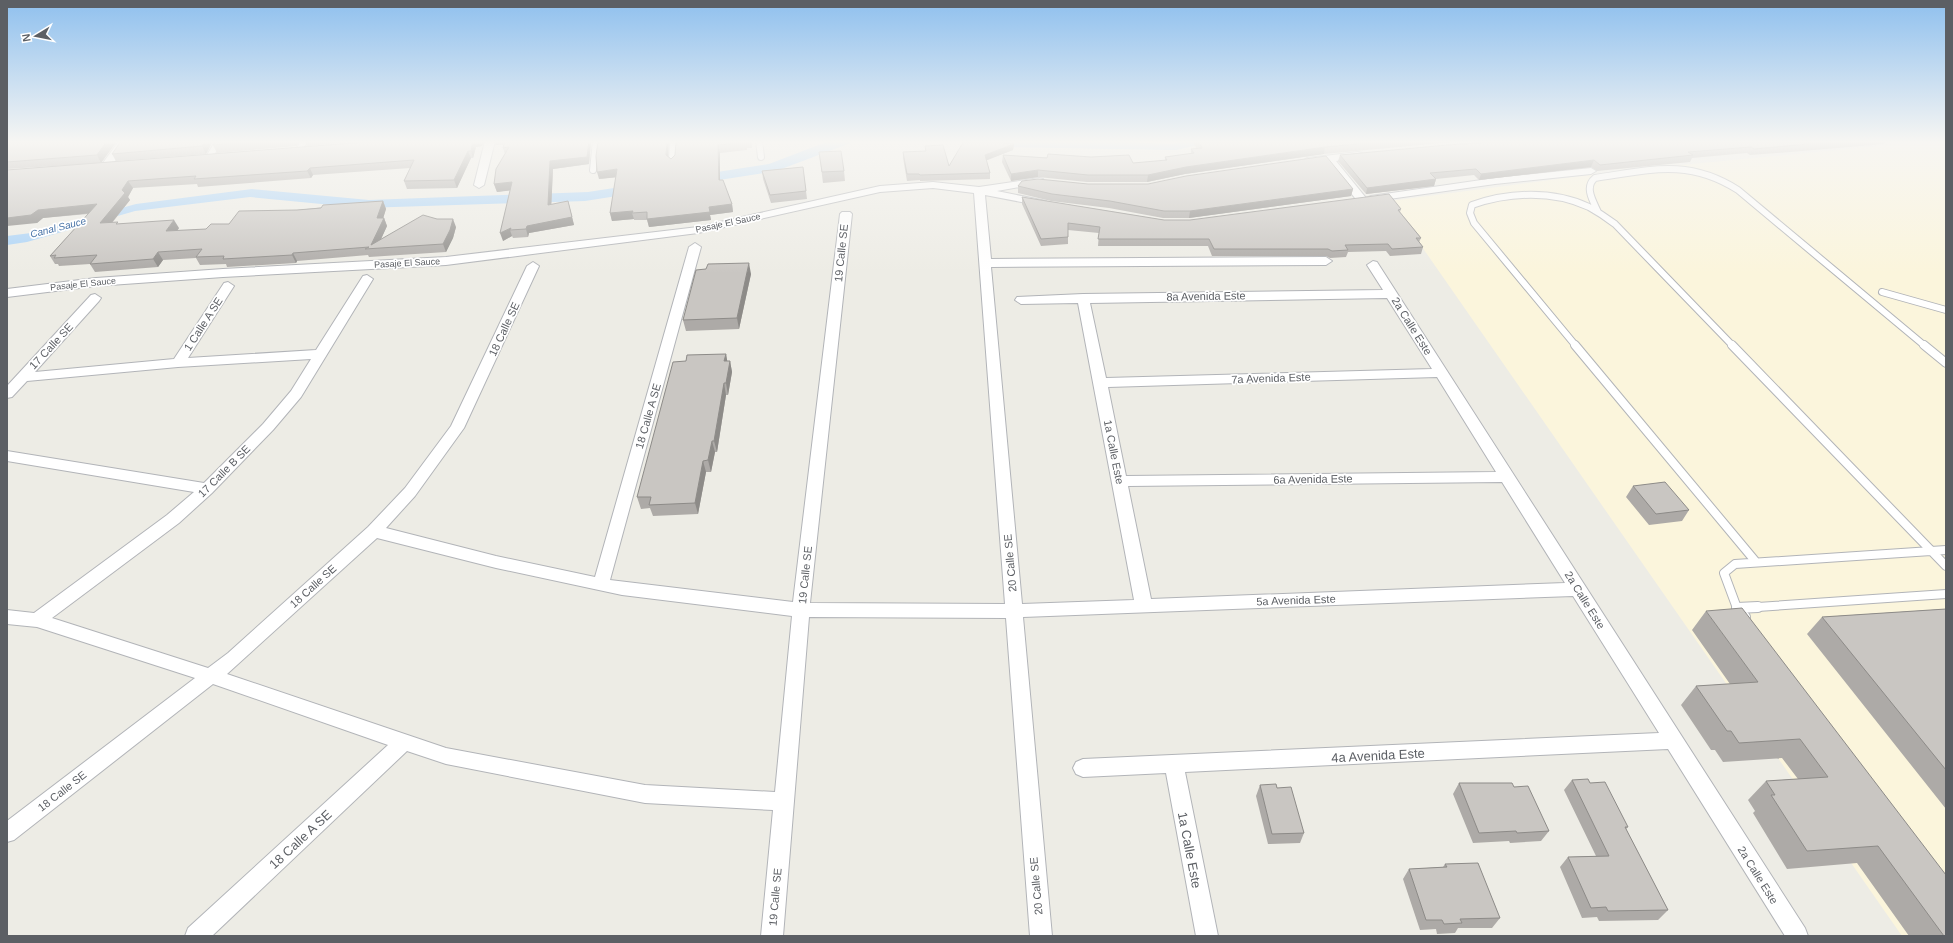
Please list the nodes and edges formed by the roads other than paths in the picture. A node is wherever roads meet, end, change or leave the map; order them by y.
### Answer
1 (1012, 185) edge
2 (1349, 185) edge
3 (1468, 185) edge
4 (1589, 185) edge
5 (1731, 185) edge
6 (979, 190) junction
7 (1362, 201) junction
8 (1348, 202) edge
9 (1051, 205) edge
10 (1598, 212) junction
11 (846, 214) dead end
12 (695, 247) dead end
13 (1326, 261) dead end
14 (984, 263) junction
15 (1373, 265) dead end
16 (533, 266) dead end
17 (367, 279) dead end
18 (228, 286) dead end
19 (1882, 292) dead end
20 (7, 293) edge
21 (1391, 294) junction
22 (95, 298) dead end
23 (1083, 298) junction
24 (1021, 300) dead end
25 (1946, 310) edge
26 (322, 354) junction
27 (178, 363) junction
28 (1946, 363) edge
29 (1442, 374) junction
30 (23, 377) junction
31 (1101, 383) junction
32 (7, 394) edge
33 (7, 456) edge
34 (1507, 477) junction
35 (1120, 481) junction
36 (207, 489) junction
37 (374, 531) junction
38 (1946, 550) edge
39 (1930, 551) junction
40 (1756, 562) junction
41 (1946, 566) edge
42 (601, 584) junction
43 (1578, 589) junction
44 (1946, 594) edge
45 (1144, 606) junction
46 (1737, 608) junction
47 (801, 610) junction
48 (1014, 611) junction
49 (7, 617) edge
50 (37, 620) junction
51 (1752, 627) edge
52 (211, 676) junction
53 (1673, 741) junction
54 (404, 742) junction
55 (1174, 765) junction
56 (1083, 768) dead end
57 (784, 802) junction
58 (7, 833) edge
59 (196, 936) edge
60 (772, 936) edge
61 (1041, 936) edge
62 (1207, 936) edge
63 (1796, 936) edge

1 - 6 street, Pasaje El Sauce
2 - 7 street
3 - 7 street
4 - 10 lane
5 - 28 lane
6 - 9 street
6 - 14 street, 20 Calle SE
6 - 20 street, Pasaje El Sauce
7 - 8 street
10 - 39 lane
10 - 40 lane
11 - 47 street, 19 Calle SE
12 - 42 street, 18 Calle A SE
13 - 14 street
14 - 48 street, 20 Calle SE
15 - 21 street, 2a Calle Este
16 - 37 street, 18 Calle SE
17 - 26 street, 17 Calle B SE
18 - 27 street, 1 Calle A SE
19 - 25 lane
21 - 23 street, 8a Avenida Este
21 - 29 street, 2a Calle Este
22 - 30 street, 17 Calle SE
23 - 24 street, 8a Avenida Este
23 - 31 street, 1a Calle Este
26 - 27 street
26 - 36 street, 17 Calle B SE
27 - 30 street
29 - 31 street, 7a Avenida Este
29 - 34 street, 2a Calle Este
30 - 32 street, 17 Calle SE
31 - 35 street, 1a Calle Este
33 - 36 street
34 - 35 street, 6a Avenida Este
34 - 43 street, 2a Calle Este
35 - 45 street, 1a Calle Este
36 - 50 street, 17 Calle B SE
37 - 42 street, 5a Avenida Este
37 - 52 street, 18 Calle SE
38 - 39 lane
39 - 40 lane
39 - 41 lane
40 - 46 lane
42 - 47 street, 5a Avenida Este
43 - 45 street, 5a Avenida Este
43 - 53 street, 2a Calle Este
44 - 46 lane
45 - 48 street, 5a Avenida Este
46 - 51 lane
47 - 48 street, 5a Avenida Este
47 - 57 street, 19 Calle SE
48 - 61 street, 20 Calle SE
49 - 50 street
50 - 52 street
52 - 54 street
52 - 58 street, 18 Calle SE
53 - 55 street, 4a Avenida Este
53 - 63 street, 2a Calle Este
54 - 57 street
54 - 59 street, 18 Calle A SE
55 - 56 street, 4a Avenida Este
55 - 62 street, 1a Calle Este
57 - 60 street, 19 Calle SE

